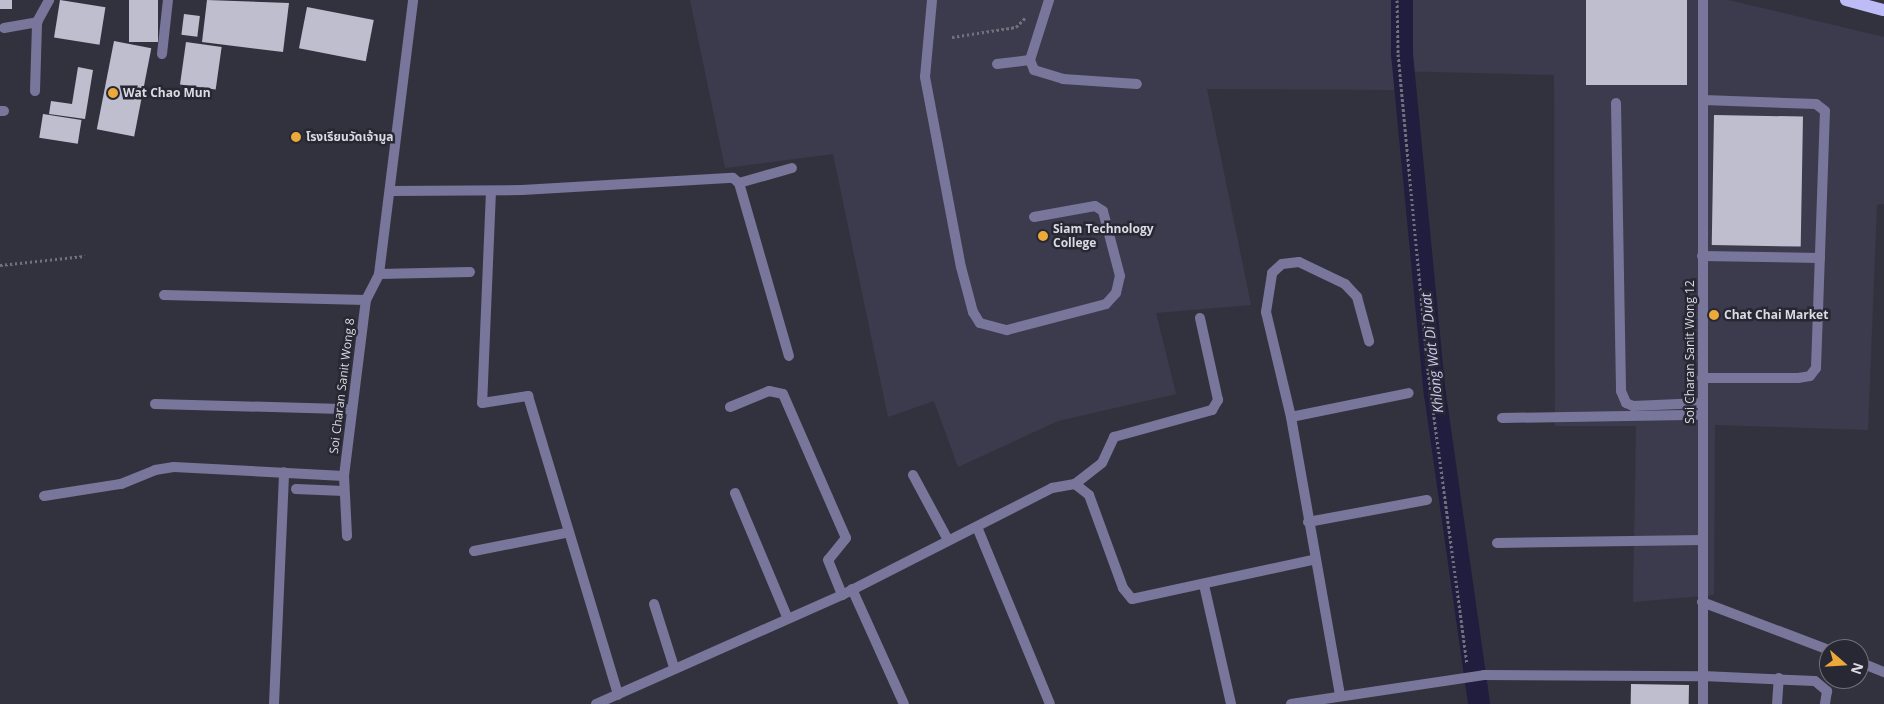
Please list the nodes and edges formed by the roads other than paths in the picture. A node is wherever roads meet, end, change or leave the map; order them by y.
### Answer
1 (49, 0) edge
2 (168, 0) edge
3 (413, 0) edge
4 (932, 0) edge
5 (1049, 0) edge
6 (1703, 0) edge
7 (1846, 0) edge
8 (1884, 10) edge
9 (37, 22) junction
10 (4, 28) dead end
11 (162, 54) dead end
12 (1030, 60) junction
13 (997, 64) dead end
14 (1137, 84) dead end
15 (35, 92) dead end
16 (1703, 100) junction
17 (1616, 103) dead end
18 (792, 168) dead end
19 (739, 183) junction
20 (391, 190) junction
21 (492, 191) junction
22 (1034, 217) dead end
23 (1702, 256) junction
24 (1820, 258) junction
25 (470, 272) dead end
26 (379, 274) junction
27 (164, 296) dead end
28 (366, 300) junction
29 (1200, 318) dead end
30 (1369, 341) dead end
31 (790, 356) dead end
32 (1702, 378) junction
33 (1409, 393) dead end
34 (1702, 403) junction
35 (155, 404) dead end
36 (730, 407) dead end
37 (351, 409) junction
38 (1702, 415) junction
39 (1291, 417) junction
40 (1502, 418) dead end
41 (284, 472) junction
42 (913, 475) dead end
43 (344, 476) junction
44 (1076, 484) junction
45 (296, 489) dead end
46 (344, 491) junction
47 (736, 493) dead end
48 (44, 496) dead end
49 (1427, 500) dead end
50 (1308, 522) junction
51 (977, 527) junction
52 (566, 533) junction
53 (347, 536) dead end
54 (948, 540) junction
55 (1702, 540) junction
56 (1497, 543) dead end
57 (474, 551) dead end
58 (1313, 560) junction
59 (1204, 585) junction
60 (852, 589) junction
61 (842, 594) junction
62 (1702, 602) junction
63 (654, 604) dead end
64 (787, 617) junction
65 (1819, 646) edge
66 (1869, 666) edge
67 (674, 667) junction
68 (1884, 672) edge
69 (1703, 676) junction
70 (1779, 678) junction
71 (618, 695) junction
72 (1340, 695) junction
73 (274, 704) edge
74 (596, 704) edge
75 (904, 704) edge
76 (1050, 704) edge
77 (1231, 704) edge
78 (1291, 704) edge
79 (1703, 704) edge
80 (1777, 704) edge
81 (1825, 704) edge

1 - 9 street
2 - 11 street
3 - 20 street, Soi Charan Sanit Wong 8
4 - 22 street
5 - 12 street
6 - 16 street, Soi Charan Sanit Wong 12
7 - 8 main road
9 - 10 street
9 - 15 street
12 - 13 street
12 - 14 street
16 - 23 street, Soi Charan Sanit Wong 12
16 - 24 street
17 - 34 street
18 - 19 street
19 - 21 street
19 - 31 street
20 - 21 street
20 - 26 street, Soi Charan Sanit Wong 8
21 - 52 street
23 - 24 street
23 - 32 street, Soi Charan Sanit Wong 12
24 - 32 street
25 - 26 street
26 - 28 street, Soi Charan Sanit Wong 8
27 - 28 street
28 - 37 street, Soi Charan Sanit Wong 8
29 - 44 street
30 - 39 street
32 - 34 street, Soi Charan Sanit Wong 12
33 - 39 street
34 - 38 street, Soi Charan Sanit Wong 12
35 - 37 street
36 - 61 street
37 - 43 street, Soi Charan Sanit Wong 8
38 - 40 street
38 - 55 street, Soi Charan Sanit Wong 12
39 - 50 street
41 - 43 street
41 - 48 street
41 - 73 street
42 - 54 street
43 - 46 street, Soi Charan Sanit Wong 8
44 - 51 street
44 - 59 street
45 - 46 street
46 - 53 street, Soi Charan Sanit Wong 8
47 - 64 street
49 - 50 street
50 - 58 street
51 - 54 street
51 - 76 street
52 - 57 street
52 - 71 street
54 - 60 street
55 - 56 street
55 - 62 street, Soi Charan Sanit Wong 12
58 - 59 street
58 - 72 street
59 - 77 street
60 - 61 street
60 - 75 street
61 - 64 street
62 - 65 street
62 - 69 street, Soi Charan Sanit Wong 12
63 - 67 street
64 - 67 street
66 - 68 street
67 - 71 street
69 - 70 street
69 - 72 street
69 - 79 street, Soi Charan Sanit Wong 12
70 - 80 street
70 - 81 street
71 - 74 street
72 - 78 street

